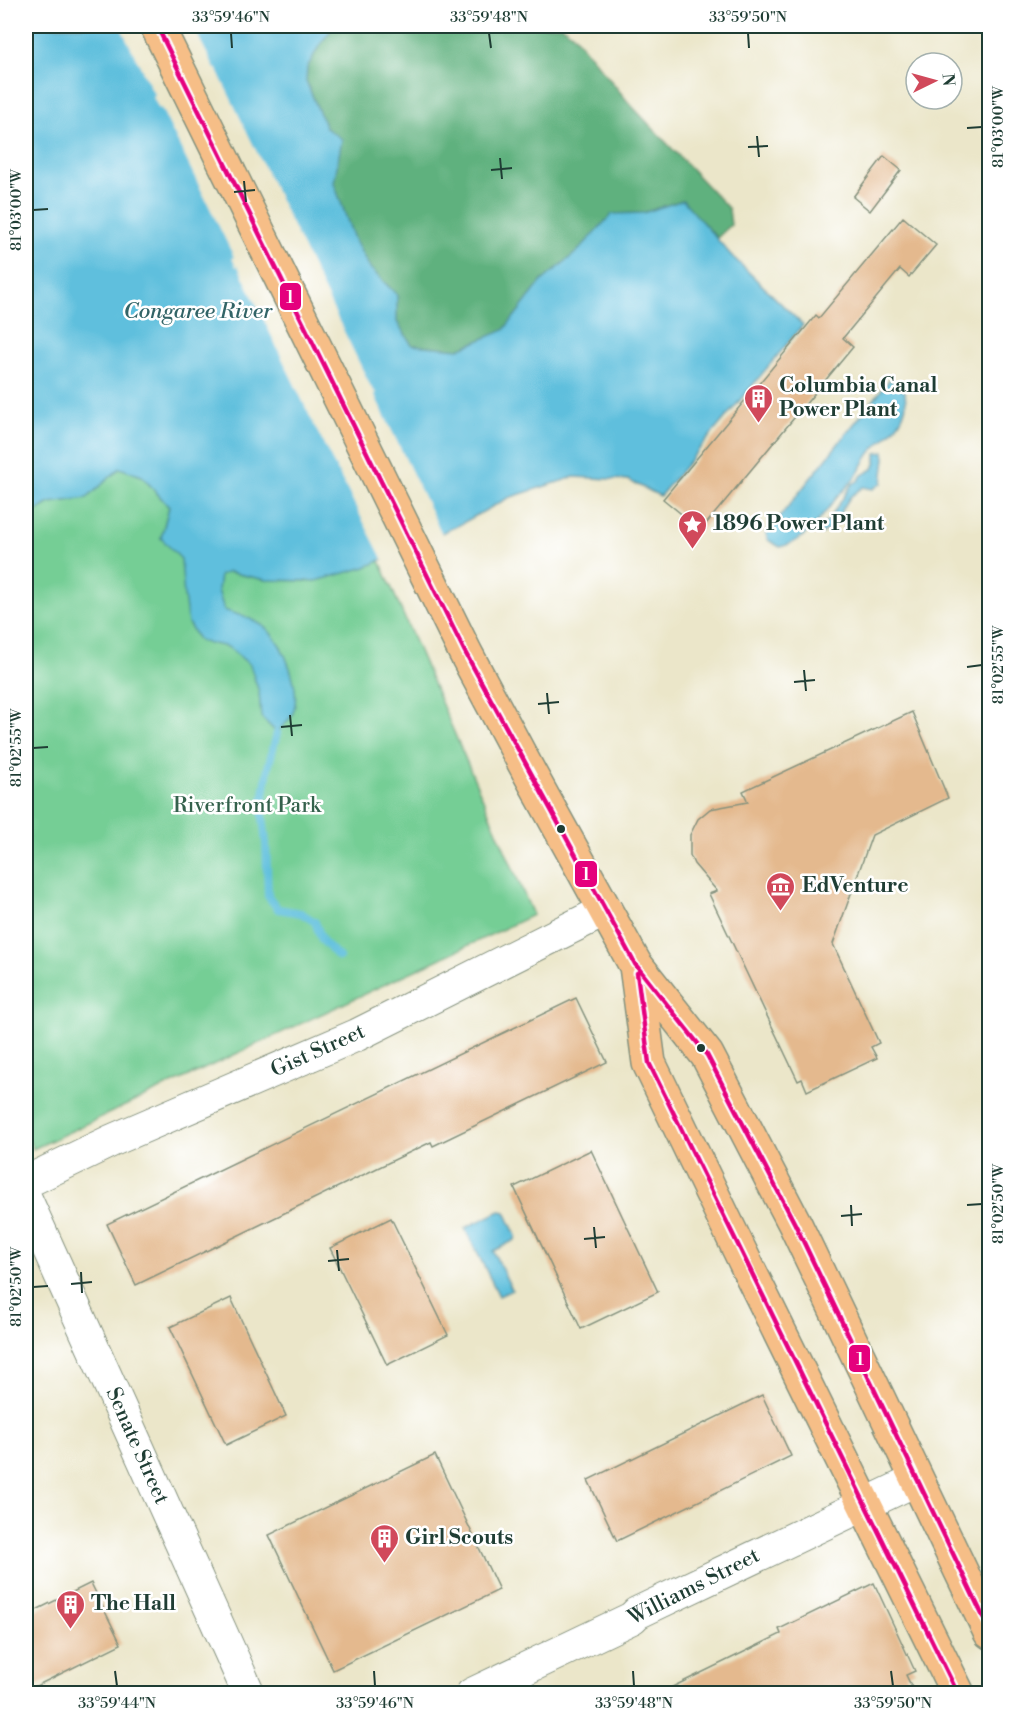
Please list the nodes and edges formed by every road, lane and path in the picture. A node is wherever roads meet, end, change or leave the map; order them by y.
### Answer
1 (157, 26) edge
2 (606, 910) junction
3 (635, 964) junction
4 (26, 1182) edge
5 (26, 1199) edge
6 (916, 1480) junction
7 (864, 1504) junction
8 (990, 1632) edge
9 (249, 1694) edge
10 (472, 1694) edge
11 (958, 1694) edge

1 - 2 main road
2 - 3 main road
2 - 4 street, Gist Street
3 - 6 main road
3 - 7 main road
5 - 9 street, Senate Street
6 - 7 street, Williams Street
6 - 8 main road
7 - 10 street, Williams Street
7 - 11 main road

